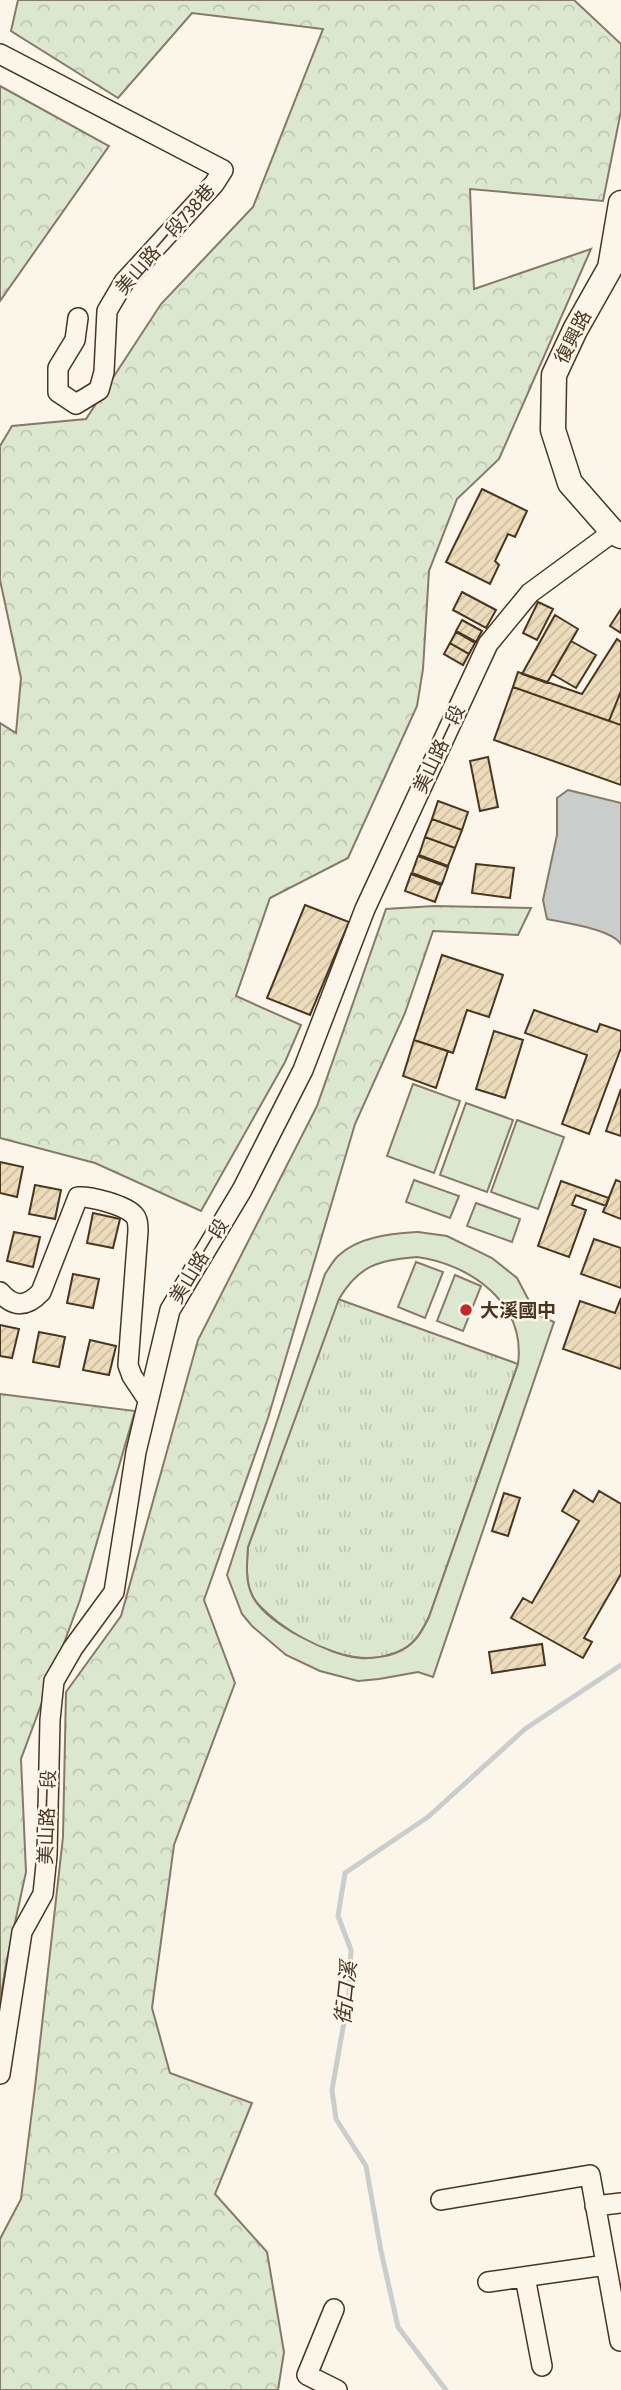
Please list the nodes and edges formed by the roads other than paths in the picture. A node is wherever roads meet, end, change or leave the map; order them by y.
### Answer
1 (0, 54) edge
2 (620, 219) edge
3 (78, 318) dead end
4 (617, 534) edge
5 (0, 1292) edge
6 (148, 1400) junction
7 (0, 2074) edge
8 (441, 2200) dead end
9 (621, 2203) edge
10 (595, 2206) junction
11 (606, 2265) junction
12 (525, 2277) junction
13 (488, 2282) dead end
14 (334, 2309) dead end
15 (620, 2341) edge
16 (542, 2367) dead end
17 (337, 2390) edge

1 - 3 street, 美山路一段738巷
2 - 4 main road, 復興路
4 - 6 street, 美山路一段
5 - 6 street
6 - 7 street, 美山路一段
8 - 10 street
9 - 10 street
10 - 11 street
11 - 12 street
11 - 15 street
12 - 13 street
12 - 16 street
14 - 17 street

